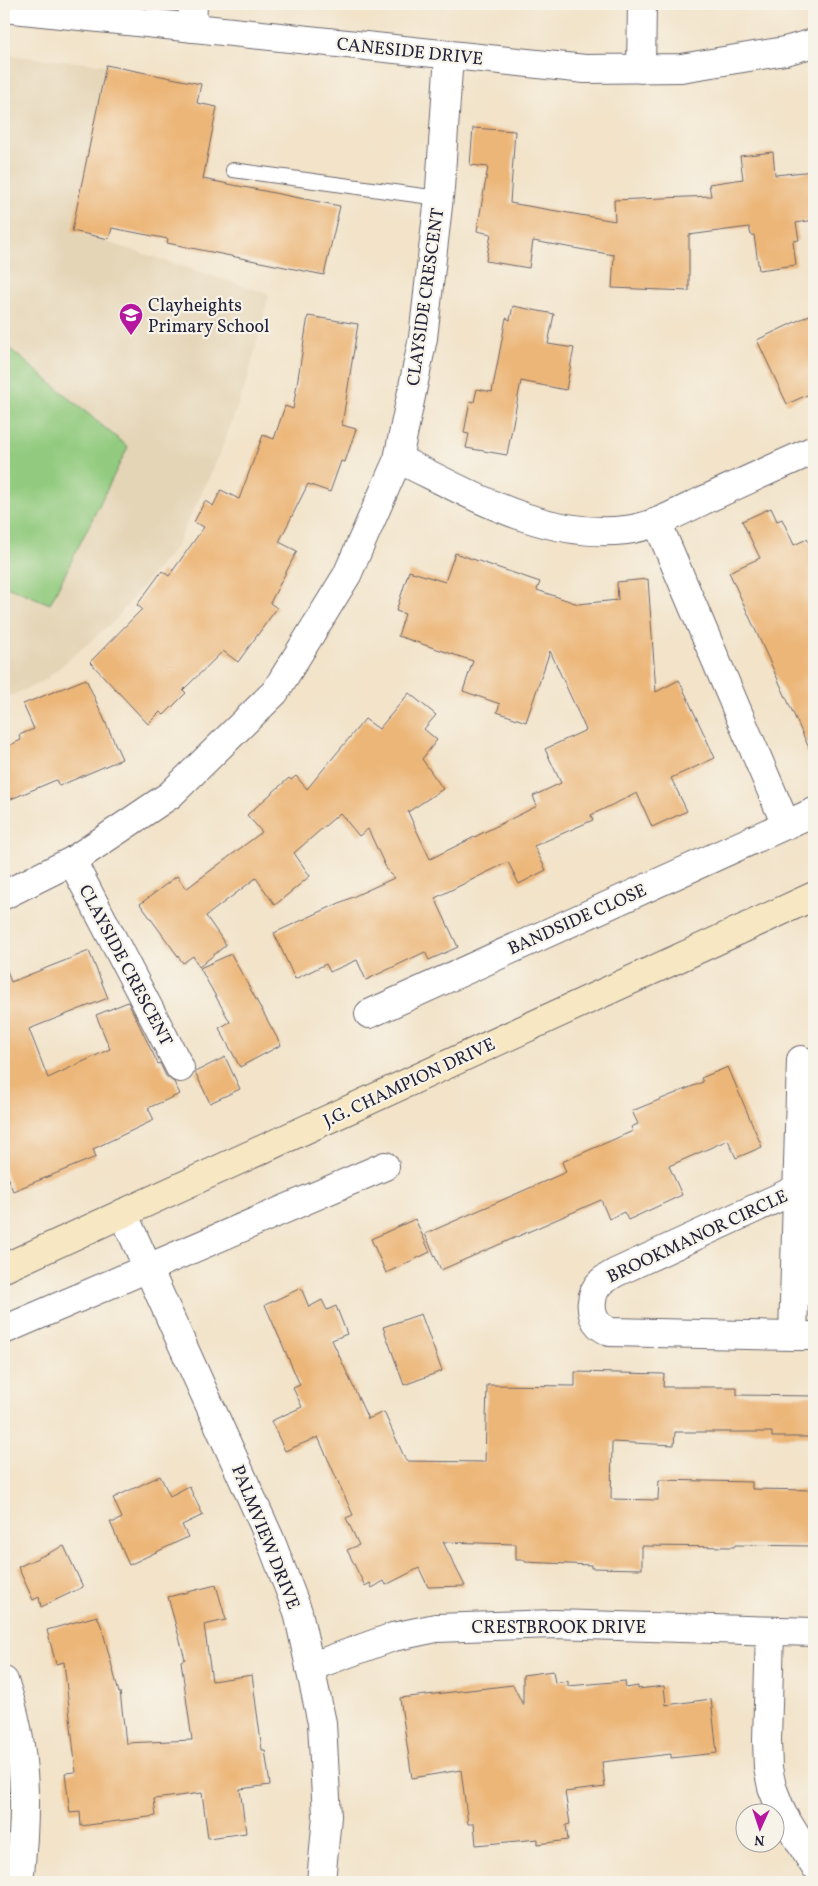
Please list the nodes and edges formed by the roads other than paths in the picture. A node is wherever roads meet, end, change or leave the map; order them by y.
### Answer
1 (642, 4) edge
2 (4, 8) edge
3 (192, 16) edge
4 (814, 43) edge
5 (449, 55) junction
6 (641, 69) junction
7 (233, 170) dead end
8 (438, 198) junction
9 (814, 450) edge
10 (398, 459) junction
11 (657, 522) junction
12 (814, 812) edge
13 (786, 825) junction
14 (72, 862) junction
15 (4, 896) edge
16 (814, 896) edge
17 (369, 1014) dead end
18 (801, 1060) dead end
19 (180, 1068) dead end
20 (386, 1166) dead end
21 (797, 1189) junction
22 (124, 1213) junction
23 (4, 1268) edge
24 (148, 1268) junction
25 (4, 1330) edge
26 (804, 1336) edge
27 (770, 1631) junction
28 (814, 1632) edge
29 (310, 1667) junction
30 (4, 1681) edge
31 (814, 1865) edge
32 (19, 1882) edge
33 (321, 1882) edge

1 - 6 street
2 - 3 street, CANESIDE DRIVE
3 - 5 street, CANESIDE DRIVE
4 - 6 street, CANESIDE DRIVE
5 - 6 street, CANESIDE DRIVE
5 - 8 street, CLAYSIDE CRESCENT
7 - 8 lane
8 - 10 street, CLAYSIDE CRESCENT
9 - 11 street
10 - 11 street
10 - 14 street, CLAYSIDE CRESCENT
11 - 13 street
12 - 13 street, BANDSIDE CLOSE
13 - 17 street, BANDSIDE CLOSE
14 - 15 street, CLAYSIDE CRESCENT
14 - 19 street, CLAYSIDE CRESCENT
16 - 22 main road, J.G. CHAMPION DRIVE
18 - 21 street, BROOKMANOR CIRCLE
20 - 24 street
21 - 26 street, BROOKMANOR CIRCLE
21 - 26 street, BROOKMANOR CIRCLE
22 - 23 main road, J.G. CHAMPION DRIVE
22 - 24 street, PALMVIEW DRIVE
24 - 25 street
24 - 29 street, PALMVIEW DRIVE
27 - 28 street, CRESTBROOK DRIVE
27 - 29 street, CRESTBROOK DRIVE
27 - 31 street
29 - 33 street, PALMVIEW DRIVE
30 - 32 street

